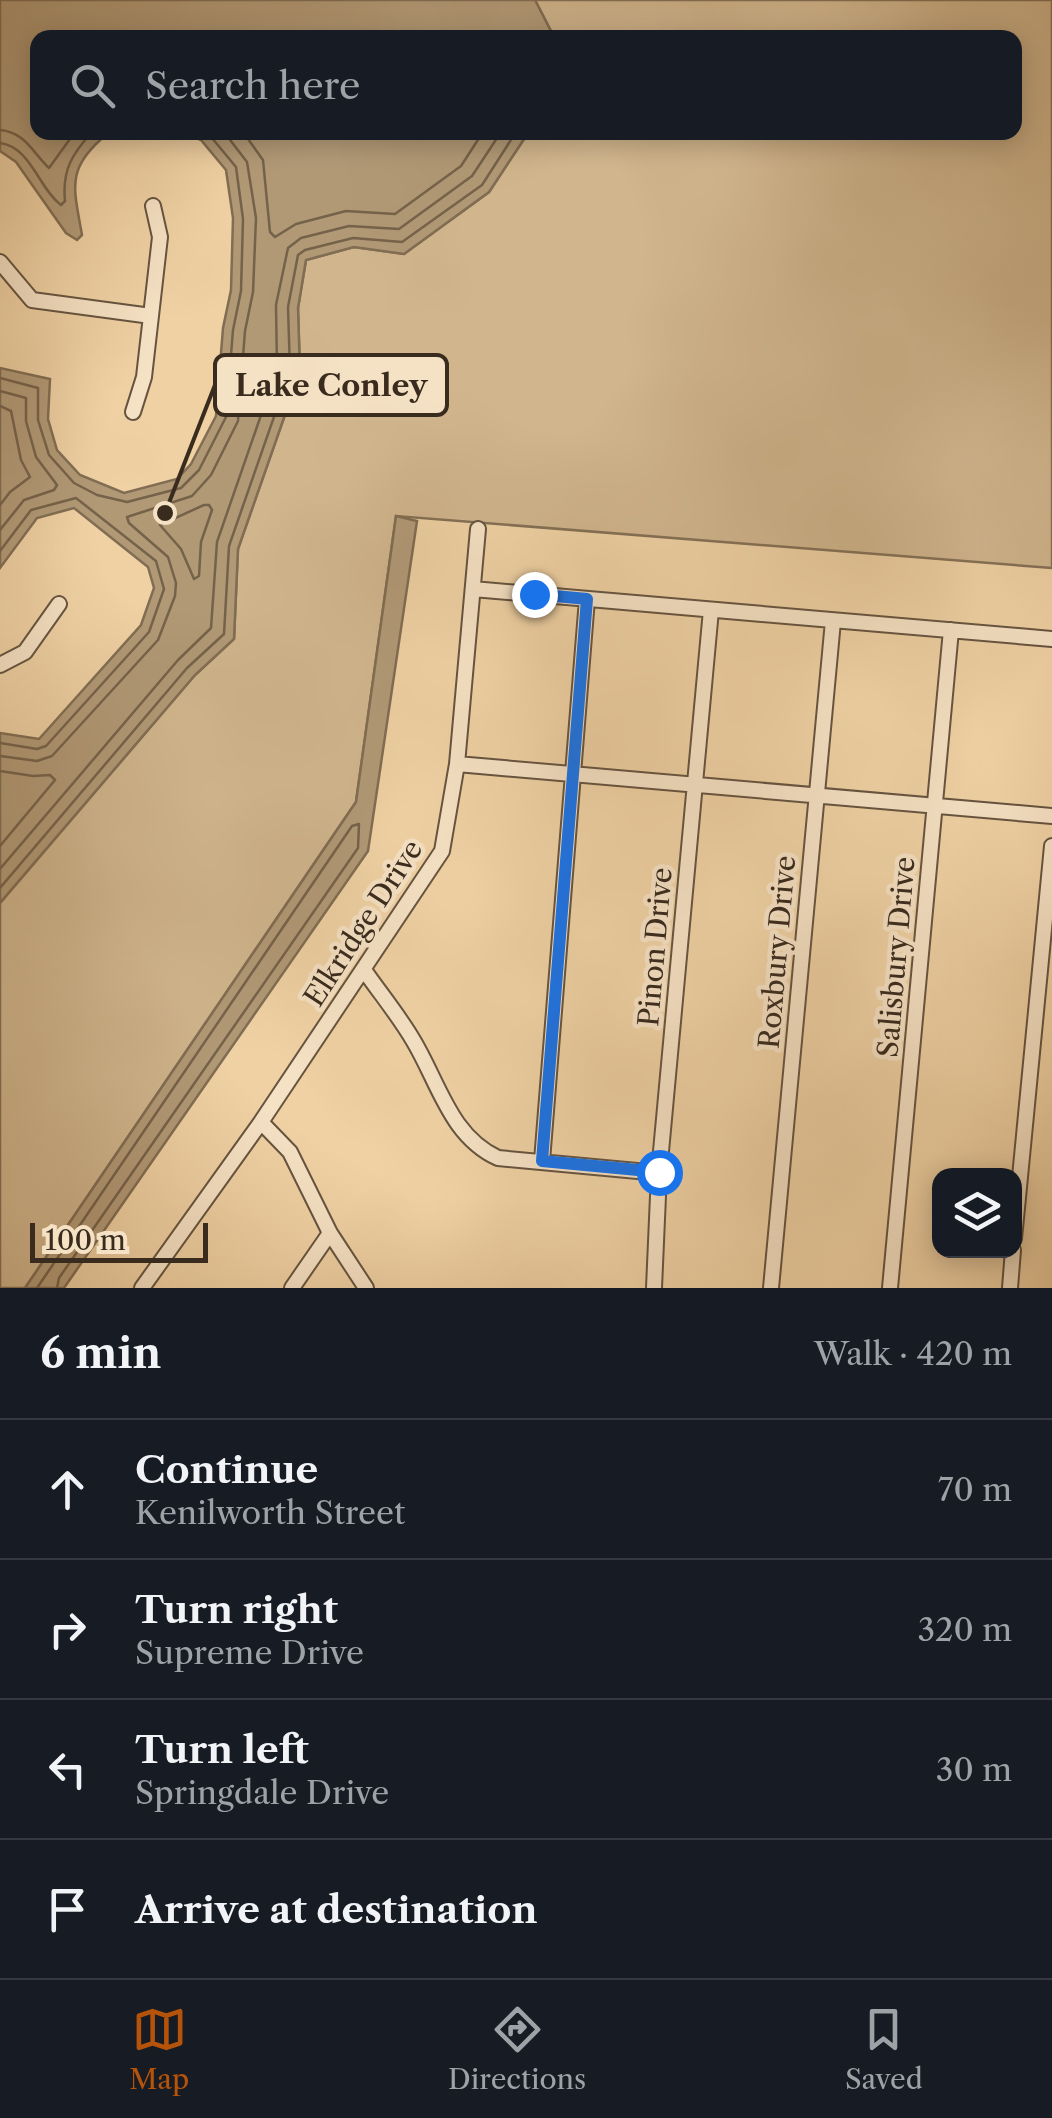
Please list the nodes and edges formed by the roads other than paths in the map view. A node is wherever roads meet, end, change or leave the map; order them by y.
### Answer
1 (153, 206) dead end
2 (0, 262) edge
3 (151, 316) junction
4 (133, 412) dead end
5 (478, 529) dead end
6 (473, 589) junction
7 (587, 599) junction
8 (60, 604) dead end
9 (711, 610) junction
10 (833, 621) junction
11 (952, 630) junction
12 (1052, 639) edge
13 (0, 665) edge
14 (457, 764) junction
15 (570, 773) junction
16 (695, 785) junction
17 (817, 795) junction
18 (935, 806) junction
19 (1052, 816) edge
20 (1052, 846) edge
21 (364, 970) junction
22 (261, 1122) junction
23 (542, 1161) junction
24 (1021, 1168) edge
25 (659, 1172) junction
26 (330, 1233) junction
27 (1012, 1258) edge
28 (142, 1288) edge
29 (292, 1288) edge
30 (366, 1288) edge
31 (654, 1288) edge
32 (771, 1288) edge
33 (890, 1288) edge
34 (1010, 1288) edge

1 - 3 street
2 - 3 street
3 - 4 street
5 - 6 street, Elkridge Drive
6 - 7 street
6 - 14 street, Elkridge Drive
7 - 9 street
7 - 15 street
8 - 13 street
9 - 10 street
9 - 16 street, Pinon Drive
10 - 11 street
10 - 17 street, Roxbury Drive
11 - 12 street
11 - 18 street, Salisbury Drive
14 - 15 street
14 - 21 street, Elkridge Drive
15 - 16 street
15 - 23 street
16 - 17 street
16 - 25 street, Pinon Drive
17 - 18 street
17 - 32 street, Roxbury Drive
18 - 19 street
18 - 33 street, Salisbury Drive
20 - 24 street
21 - 22 street, Elkridge Drive
21 - 23 street
22 - 26 street
22 - 28 street, Elkridge Drive
23 - 25 street
25 - 31 street, Pinon Drive
26 - 29 street
26 - 30 street
27 - 34 street

